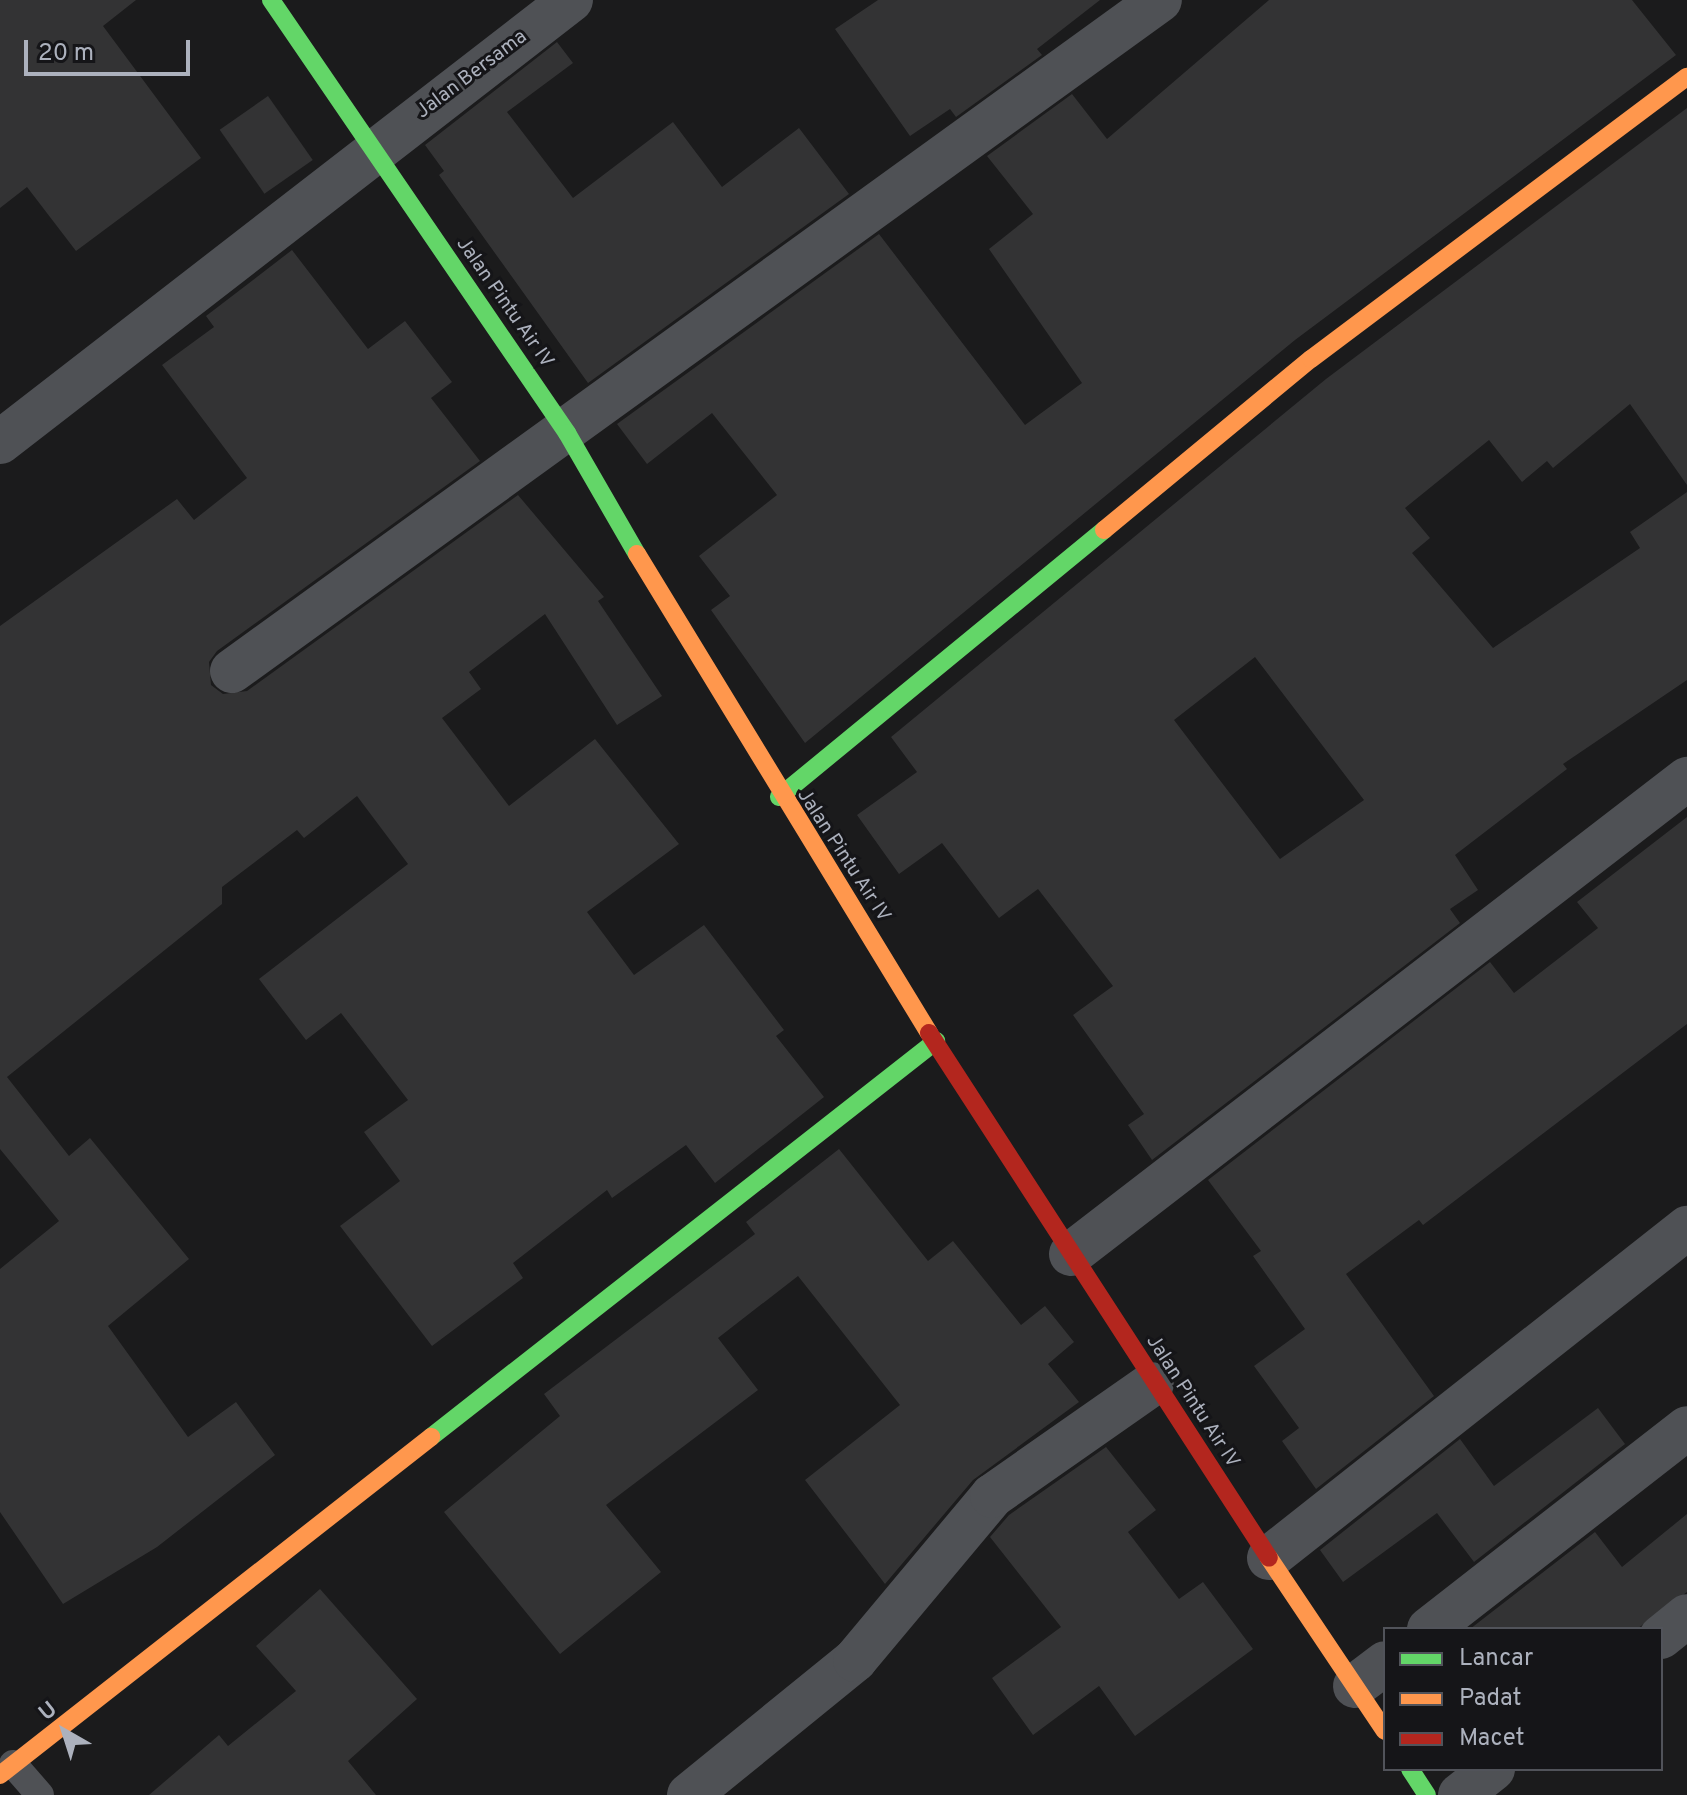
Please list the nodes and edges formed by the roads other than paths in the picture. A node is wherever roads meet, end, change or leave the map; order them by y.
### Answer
1 (271, 0) edge
2 (571, 0) edge
3 (1160, 0) edge
4 (1687, 77) edge
5 (373, 150) junction
6 (567, 433) junction
7 (0, 442) edge
8 (232, 671) dead end
9 (1687, 779) edge
10 (779, 797) junction
11 (936, 1041) junction
12 (1687, 1228) edge
13 (1071, 1254) junction
14 (1152, 1384) junction
15 (1687, 1428) edge
16 (1269, 1558) junction
17 (1687, 1616) edge
18 (1432, 1627) edge
19 (1663, 1635) edge
20 (1370, 1675) edge
21 (1383, 1724) edge
22 (6, 1770) edge
23 (1411, 1771) edge
24 (1490, 1771) edge
25 (40, 1795) edge
26 (689, 1795) edge
27 (1427, 1795) edge
28 (1460, 1795) edge

1 - 5 street, Jalan Pintu Air IV
2 - 5 street, Jalan Bersama
3 - 6 street
4 - 10 street
5 - 6 street, Jalan Pintu Air IV
5 - 7 street, Jalan Bersama
6 - 8 street
6 - 10 street, Jalan Pintu Air IV
9 - 13 street
10 - 11 street, Jalan Pintu Air IV
11 - 13 street, Jalan Pintu Air IV
11 - 22 street
12 - 16 street
13 - 14 street, Jalan Pintu Air IV
14 - 16 street, Jalan Pintu Air IV
14 - 26 street
15 - 18 street
16 - 20 street, Jalan Pintu Air IV
17 - 19 street
20 - 21 street, Jalan Pintu Air IV
22 - 25 lane
23 - 27 street
24 - 28 street

